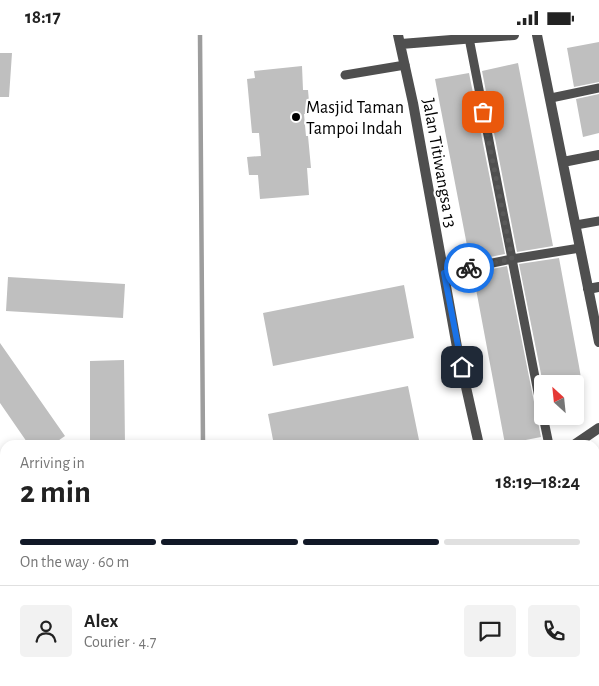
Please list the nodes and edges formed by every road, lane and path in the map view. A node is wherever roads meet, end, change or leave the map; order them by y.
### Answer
1 (514, 35) edge
2 (537, 35) edge
3 (469, 38) junction
4 (400, 40) edge
5 (405, 65) junction
6 (345, 75) dead end
7 (599, 88) edge
8 (551, 99) junction
9 (599, 155) edge
10 (563, 162) junction
11 (599, 221) edge
12 (576, 225) junction
13 (580, 248) junction
14 (512, 259) junction
15 (444, 273) junction
16 (594, 288) edge
17 (599, 342) edge
18 (535, 375) edge
19 (545, 425) edge
20 (599, 428) edge
21 (478, 440) edge
22 (548, 440) edge
23 (581, 440) edge

1 - 3 street
2 - 8 street
3 - 4 street
3 - 14 lane
4 - 5 street, Jalan Titiwangsa 13
5 - 6 lane
5 - 15 street, Jalan Titiwangsa 13
7 - 8 lane
8 - 10 street
9 - 10 street
10 - 12 street
11 - 12 lane
12 - 13 street
13 - 14 lane
13 - 16 street
14 - 15 lane
14 - 18 lane
15 - 21 street, Jalan Titiwangsa 13
16 - 17 street
19 - 22 lane
20 - 23 street

